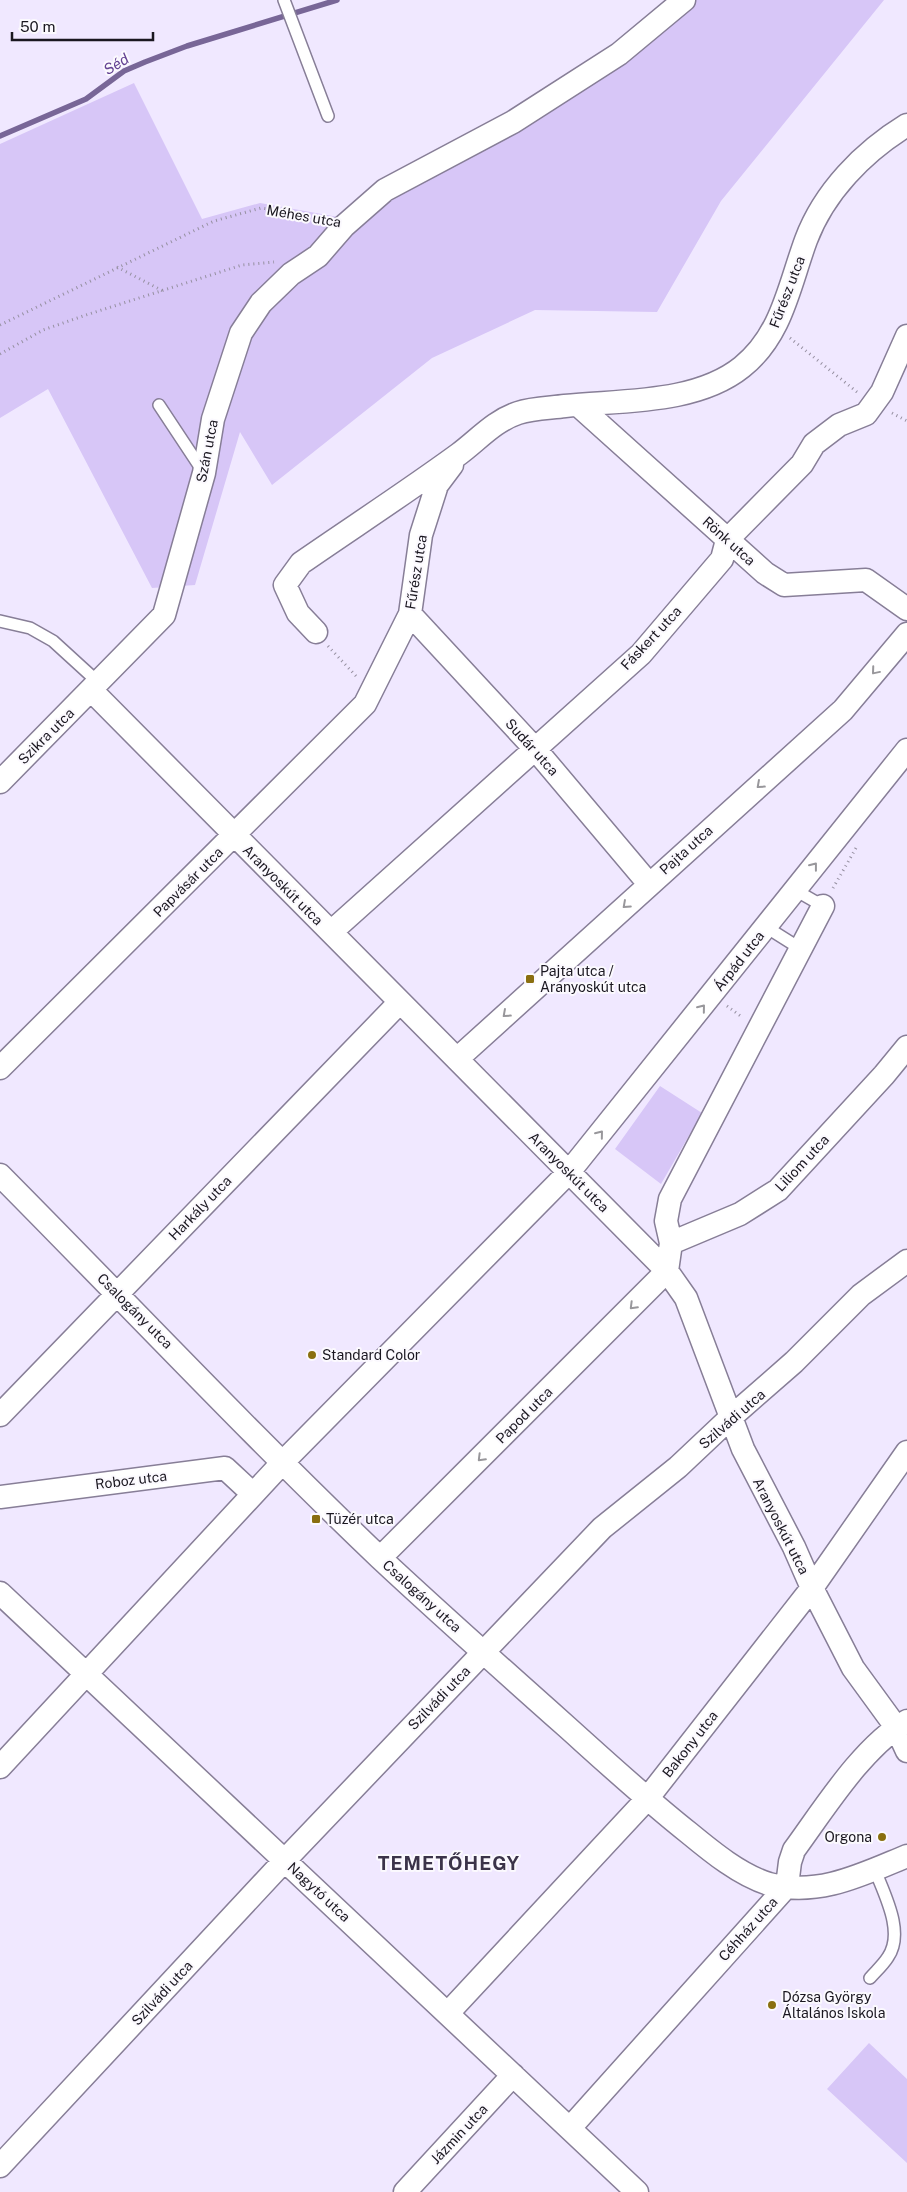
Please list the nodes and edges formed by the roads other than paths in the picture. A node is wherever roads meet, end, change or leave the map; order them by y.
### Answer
1 (684, 0) edge
2 (284, 1) edge
3 (328, 116) dead end
4 (907, 125) edge
5 (344, 226) joint
6 (907, 336) edge
7 (159, 405) dead end
8 (578, 405) junction
9 (460, 453) junction
10 (204, 473) junction
11 (727, 540) junction
12 (907, 610) edge
13 (410, 614) junction
14 (0, 621) edge
15 (316, 632) road end
16 (907, 634) edge
17 (95, 687) junction
18 (372, 694) joint
19 (536, 750) junction
20 (907, 750) edge
21 (0, 782) edge
22 (234, 836) junction
23 (649, 884) junction
24 (795, 890) junction
25 (822, 906) joint
26 (766, 927) junction
27 (331, 932) junction
28 (801, 949) junction
29 (400, 1002) junction
30 (907, 1047) edge
31 (457, 1059) junction
32 (0, 1068) edge
33 (569, 1172) junction
34 (0, 1175) edge
35 (670, 1243) junction
36 (907, 1261) edge
37 (667, 1271) junction
38 (118, 1294) junction
39 (0, 1415) edge
40 (730, 1418) junction
41 (907, 1452) edge
42 (282, 1462) junction
43 (253, 1494) junction
44 (0, 1497) edge
45 (380, 1558) junction
46 (812, 1588) junction
47 (0, 1593) edge
48 (484, 1652) junction
49 (87, 1674) junction
50 (901, 1724) edge
51 (907, 1751) edge
52 (0, 1767) edge
53 (647, 1800) junction
54 (907, 1856) edge
55 (285, 1860) junction
56 (875, 1870) junction
57 (787, 1886) junction
58 (870, 1978) dead end
59 (448, 2014) junction
60 (514, 2075) junction
61 (570, 2128) junction
62 (0, 2166) edge
63 (405, 2192) edge
64 (637, 2192) edge

1 - 5 street, Méhes utca
2 - 3 lane
4 - 8 street, Fűrész utca
5 - 10 street, Szán utca
6 - 11 street, Fáskert utca
7 - 10 lane
8 - 9 street, Fűrész utca
8 - 11 street, Rönk utca
9 - 13 street, Fűrész utca
9 - 15 street, Fűrész utca
10 - 17 street, Szán utca
11 - 12 street, Rönk utca
11 - 19 street, Fáskert utca
13 - 18 street, Fűrész utca
13 - 19 street, Sudár utca
14 - 17 lane, Aranyoskút utca
16 -> 23 street, Pajta utca
17 - 21 street, Szikra utca
17 - 22 street, Aranyoskút utca
18 - 22 street, Papvásár utca
19 - 23 street, Sudár utca
19 - 27 street, Fáskert utca
24 -> 20 street, Árpád utca
22 - 27 street, Aranyoskút utca
22 - 32 street, Papvásár utca
23 -> 31 street, Pajta utca
24 - 25 lane
24 - 26 street, Árpád utca
25 - 28 street
26 - 28 lane
33 -> 26 street, Árpád utca
27 - 29 street, Aranyoskút utca
28 - 35 street
29 - 31 street, Aranyoskút utca
29 - 38 street, Harkály utca
30 - 35 street, Liliom utca
31 - 33 street, Aranyoskút utca
33 - 37 street, Aranyoskút utca
33 - 42 street
34 - 38 street, Csalogány utca
35 - 37 street
36 - 40 street, Szilvádi utca
37 - 40 street, Aranyoskút utca
37 -> 45 street, Papod utca
38 - 39 street, Harkály utca
38 - 42 street, Csalogány utca
40 - 46 street, Aranyoskút utca
40 - 48 street, Szilvádi utca
41 - 46 street, Bakony utca
42 - 43 street
42 - 45 street, Csalogány utca
43 - 44 street, Roboz utca
43 - 49 street
45 - 48 street, Csalogány utca
46 - 50 street, Aranyoskút utca
46 - 53 street, Bakony utca
47 - 49 street, Nagytó utca
48 - 53 street, Csalogány utca
48 - 55 street, Szilvádi utca
49 - 52 street
49 - 55 street, Nagytó utca
50 - 51 street, Aranyoskút utca
50 - 57 street, Céhház utca
53 - 57 street, Csalogány utca
53 - 59 street, Bakony utca
54 - 56 street, Csalogány utca
55 - 59 street, Nagytó utca
55 - 62 street, Szilvádi utca
56 - 57 street, Csalogány utca
56 - 58 lane
57 - 61 street, Céhház utca
59 - 60 street, Nagytó utca
60 - 61 street, Nagytó utca
60 - 63 street, Jázmin utca
61 - 64 street, Nagytó utca

